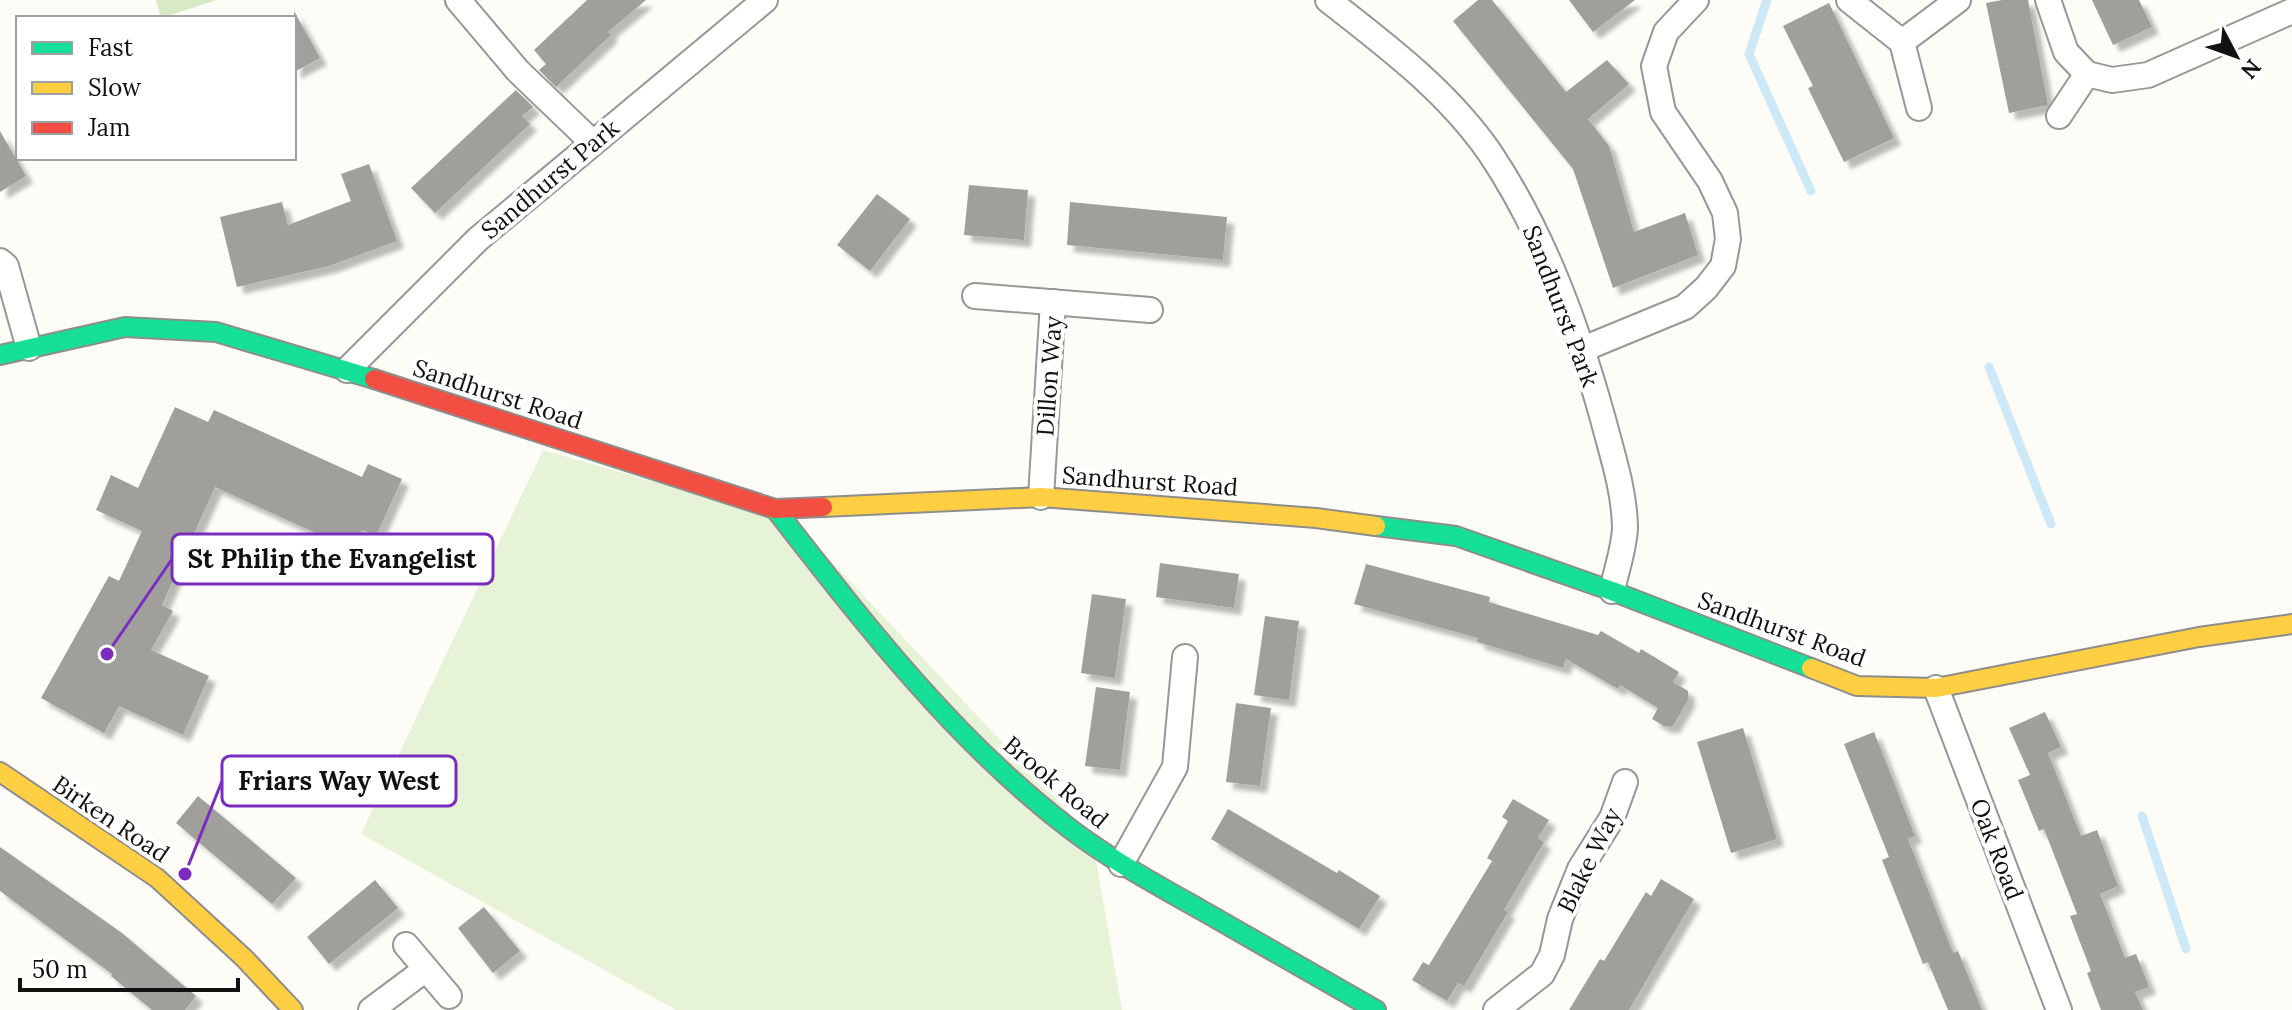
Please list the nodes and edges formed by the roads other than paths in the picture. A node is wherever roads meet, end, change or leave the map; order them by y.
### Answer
1 (458, 0) edge
2 (765, 0) edge
3 (1328, 0) edge
4 (1696, 0) edge
5 (1849, 0) edge
6 (1958, 0) edge
7 (2048, 0) edge
8 (2292, 11) edge
9 (1902, 42) junction
10 (2087, 74) junction
11 (1919, 108) dead end
12 (2059, 116) dead end
13 (593, 143) junction
14 (0, 261) edge
15 (975, 296) dead end
16 (1053, 302) junction
17 (1150, 310) dead end
18 (29, 348) junction
19 (1583, 349) junction
20 (0, 355) edge
21 (347, 370) junction
22 (1041, 497) junction
23 (775, 509) junction
24 (1612, 591) junction
25 (2292, 624) edge
26 (1185, 657) dead end
27 (1936, 688) junction
28 (0, 772) edge
29 (1625, 782) dead end
30 (1121, 864) junction
31 (406, 945) dead end
32 (426, 969) junction
33 (449, 996) dead end
34 (293, 1010) edge
35 (371, 1010) edge
36 (1376, 1010) edge
37 (1496, 1010) edge
38 (2059, 1010) edge

1 - 13 street
2 - 13 street, Sandhurst Park
3 - 19 street, Sandhurst Park
4 - 19 street
5 - 9 street
6 - 9 street
7 - 10 street
8 - 10 street
9 - 11 street
10 - 12 street
13 - 21 street, Sandhurst Park
14 - 18 street
15 - 16 street, Dillon Way
16 - 17 street, Dillon Way
16 - 22 street, Dillon Way
18 - 20 street, Sandhurst Road
18 - 21 street, Sandhurst Road
19 - 24 street, Sandhurst Park
21 - 23 street, Sandhurst Road
22 - 23 street, Sandhurst Road
22 - 24 street, Sandhurst Road
23 - 30 street, Brook Road
24 - 27 street, Sandhurst Road
25 - 27 street, Sandhurst Road
26 - 30 street
27 - 38 street, Oak Road
28 - 34 street, Birken Road
29 - 37 street, Blake Way
30 - 36 street, Brook Road
31 - 32 street
32 - 33 street
32 - 35 street

